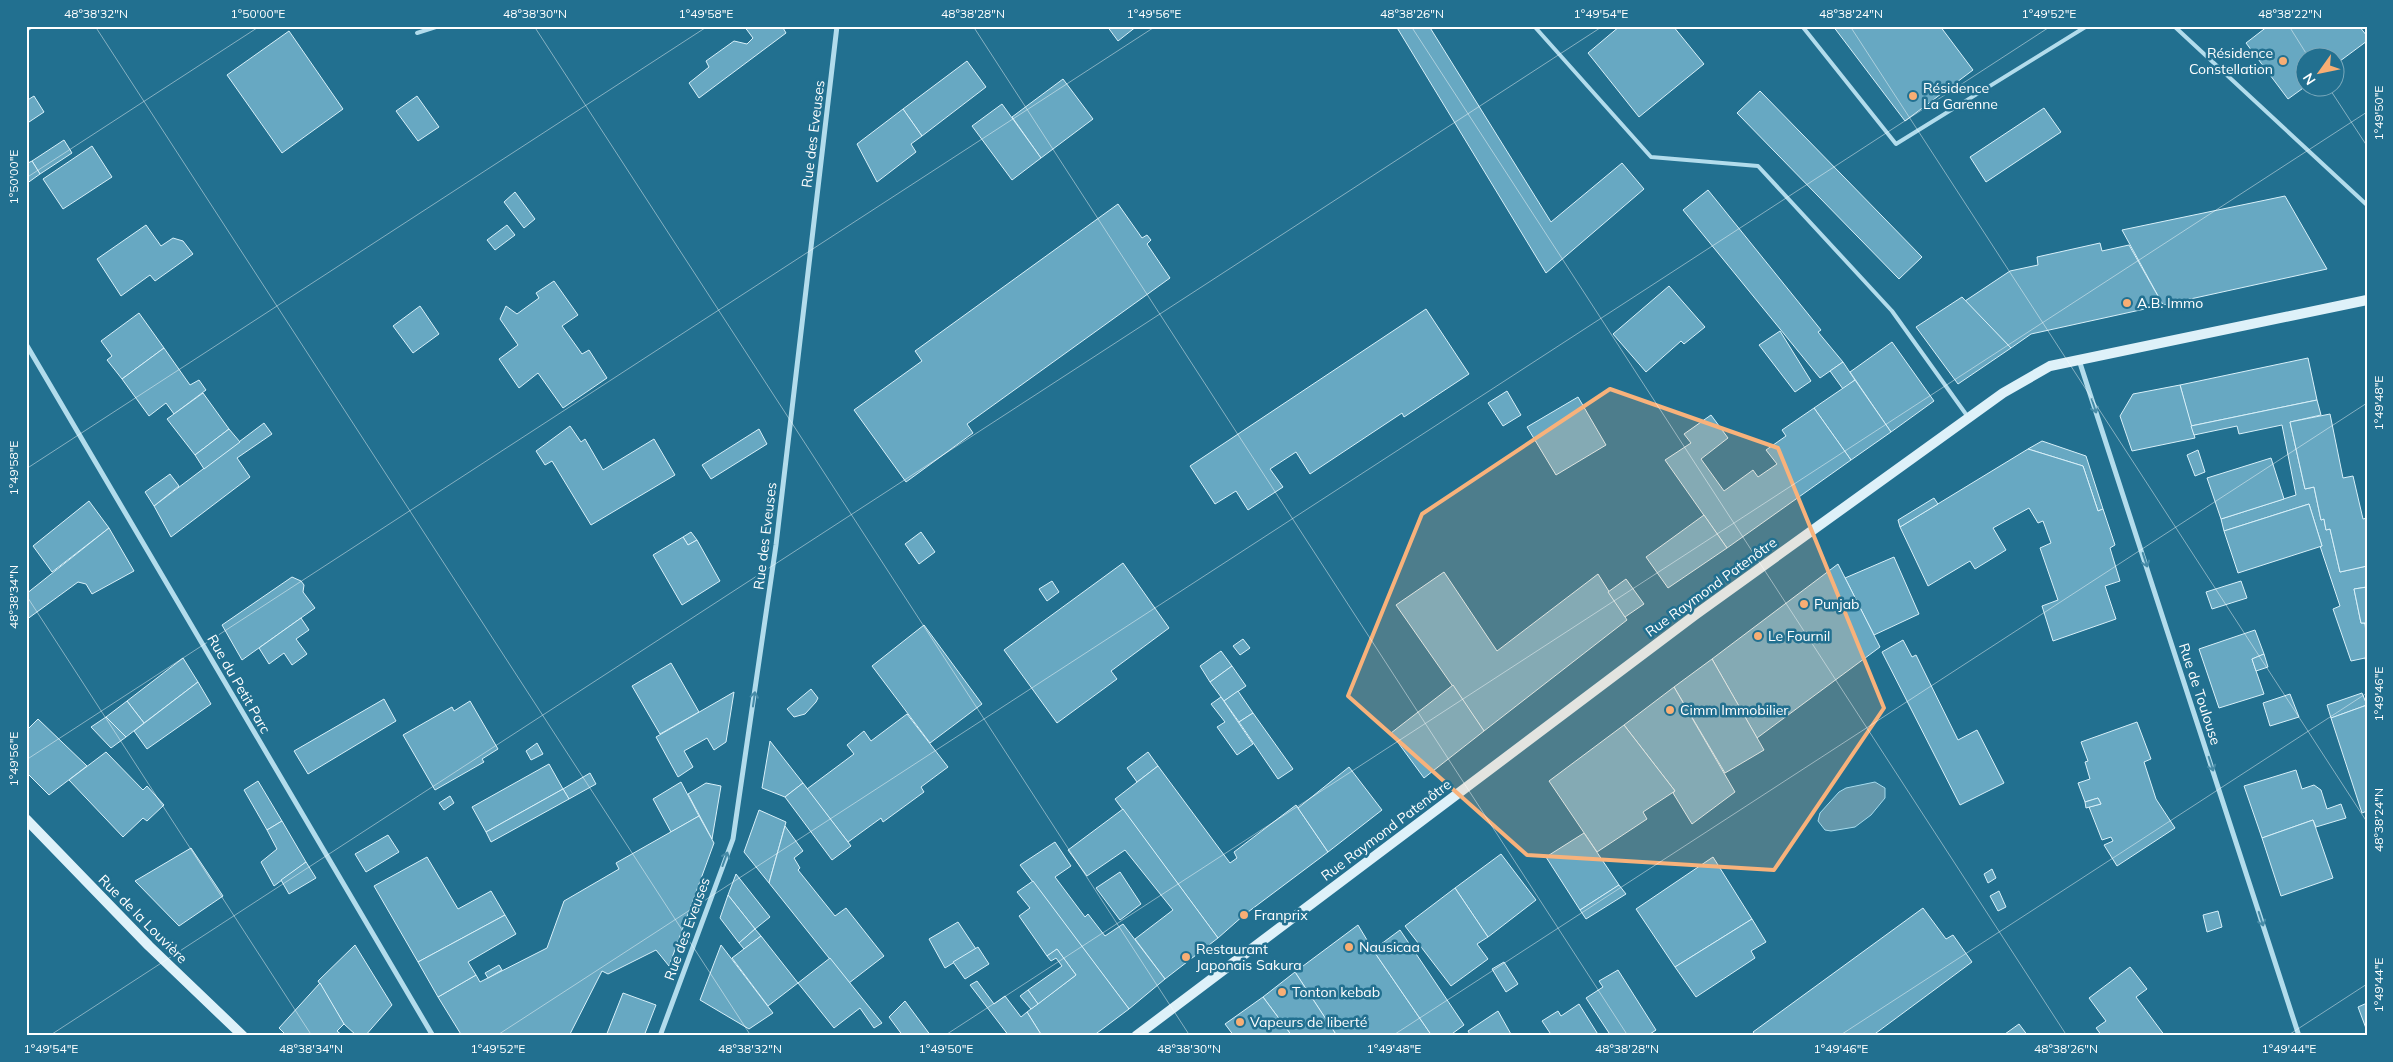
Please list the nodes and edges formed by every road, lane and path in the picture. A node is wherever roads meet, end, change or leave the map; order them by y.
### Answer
1 (32, 26) edge
2 (439, 26) edge
3 (837, 26) edge
4 (1534, 26) edge
5 (1802, 26) edge
6 (2087, 26) edge
7 (2157, 26) edge
8 (26, 30) edge
9 (417, 33) dead end
10 (2367, 206) edge
11 (2367, 300) edge
12 (26, 344) edge
13 (2079, 359) junction
14 (1968, 418) junction
15 (26, 819) edge
16 (243, 1036) edge
17 (433, 1036) edge
18 (660, 1036) edge
19 (1136, 1036) edge
20 (2300, 1036) edge

1 - 8 lane
2 - 9 lane
18 -> 3 street, Rue des Eveuses
4 - 14 lane
5 - 6 lane
7 - 10 lane
11 - 13 main road, Rue Raymond Patenôtre
12 - 17 street, Rue du Petit Parc
13 - 14 main road, Rue Raymond Patenôtre
13 -> 20 street, Rue de Toulouse
14 - 19 main road, Rue Raymond Patenôtre
15 - 16 main road, Rue de la Louvière

